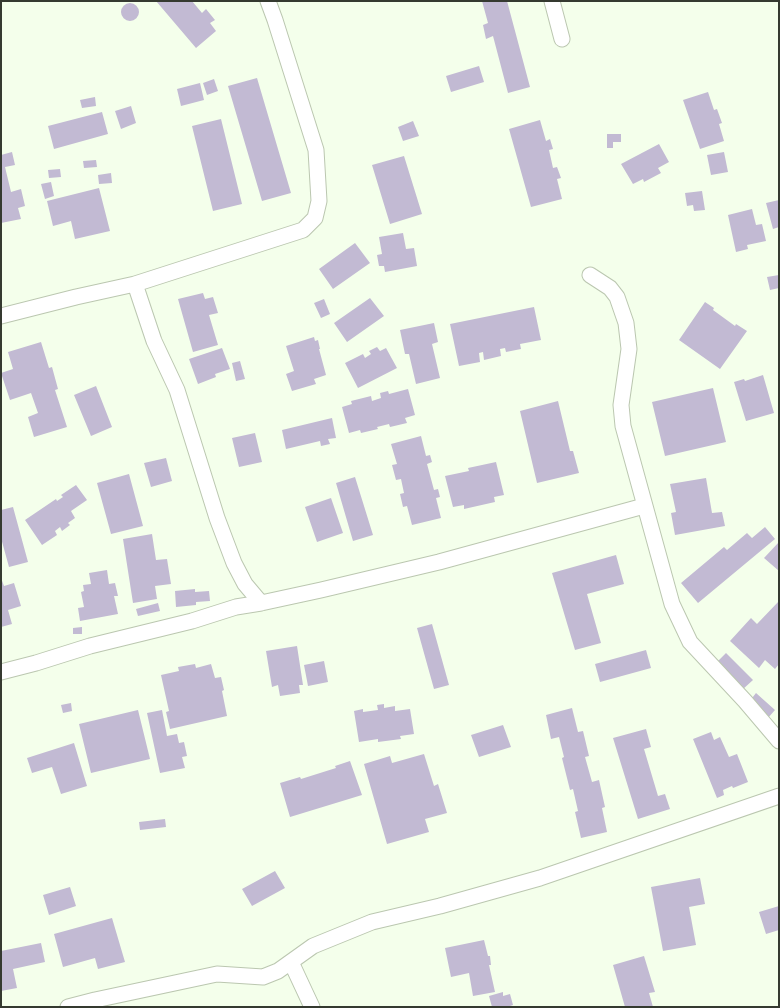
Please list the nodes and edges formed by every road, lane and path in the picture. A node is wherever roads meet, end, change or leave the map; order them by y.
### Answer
1 (268, 1) edge
2 (552, 1) edge
3 (562, 39) dead end
4 (590, 275) dead end
5 (135, 284) junction
6 (1, 316) edge
7 (644, 506) junction
8 (261, 603) junction
9 (1, 672) edge
10 (779, 741) edge
11 (779, 796) edge
12 (291, 962) junction
13 (68, 1007) edge
14 (312, 1007) edge

1 - 5 street
2 - 3 street
4 - 7 street
5 - 6 street
5 - 8 street
7 - 8 street
7 - 10 street
8 - 9 street
11 - 12 street
12 - 13 street
12 - 14 street

